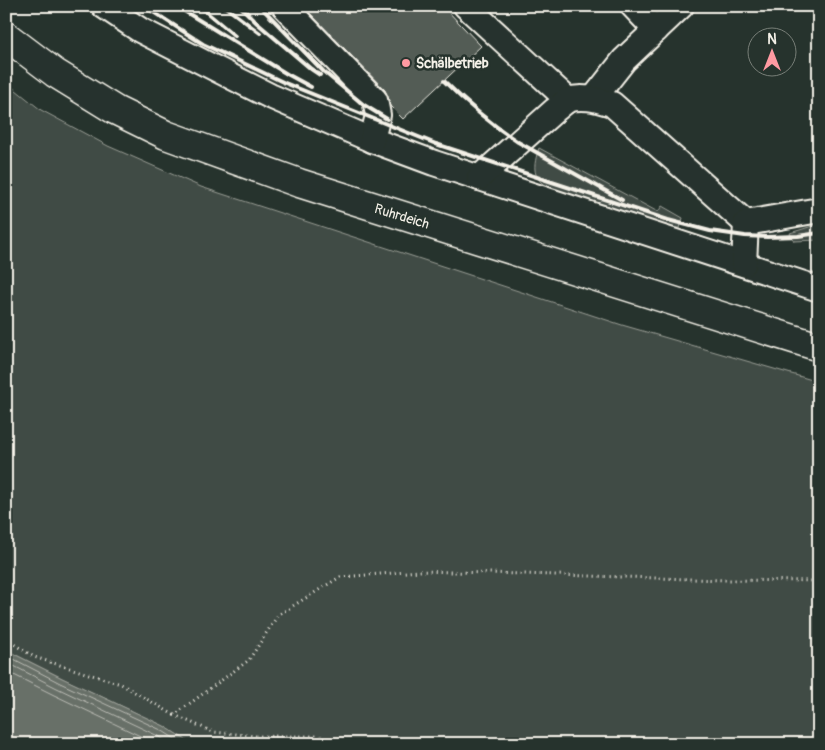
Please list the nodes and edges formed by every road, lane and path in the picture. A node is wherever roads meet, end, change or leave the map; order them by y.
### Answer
1 (104, 6) edge
2 (284, 6) edge
3 (466, 6) edge
4 (632, 6) edge
5 (681, 6) edge
6 (656, 30) junction
7 (6, 36) edge
8 (594, 98) junction
9 (568, 100) junction
10 (372, 140) junction
11 (478, 178) junction
12 (819, 210) edge
13 (746, 223) junction
14 (744, 264) junction
15 (819, 289) edge
16 (819, 347) edge
17 (819, 581) edge
18 (6, 639) edge
19 (174, 715) junction
20 (328, 744) edge

1 - 10 lane
2 - 10 lane
3 - 9 lane
4 - 6 lane
5 - 6 lane
6 - 8 lane
7 - 16 main road, Ruhrdeich
8 - 9 lane
8 - 13 lane
9 - 11 lane
10 - 11 lane
11 - 14 lane
12 - 13 lane
13 - 14 lane
14 - 15 lane
17 - 19 path
18 - 19 path
19 - 20 path

